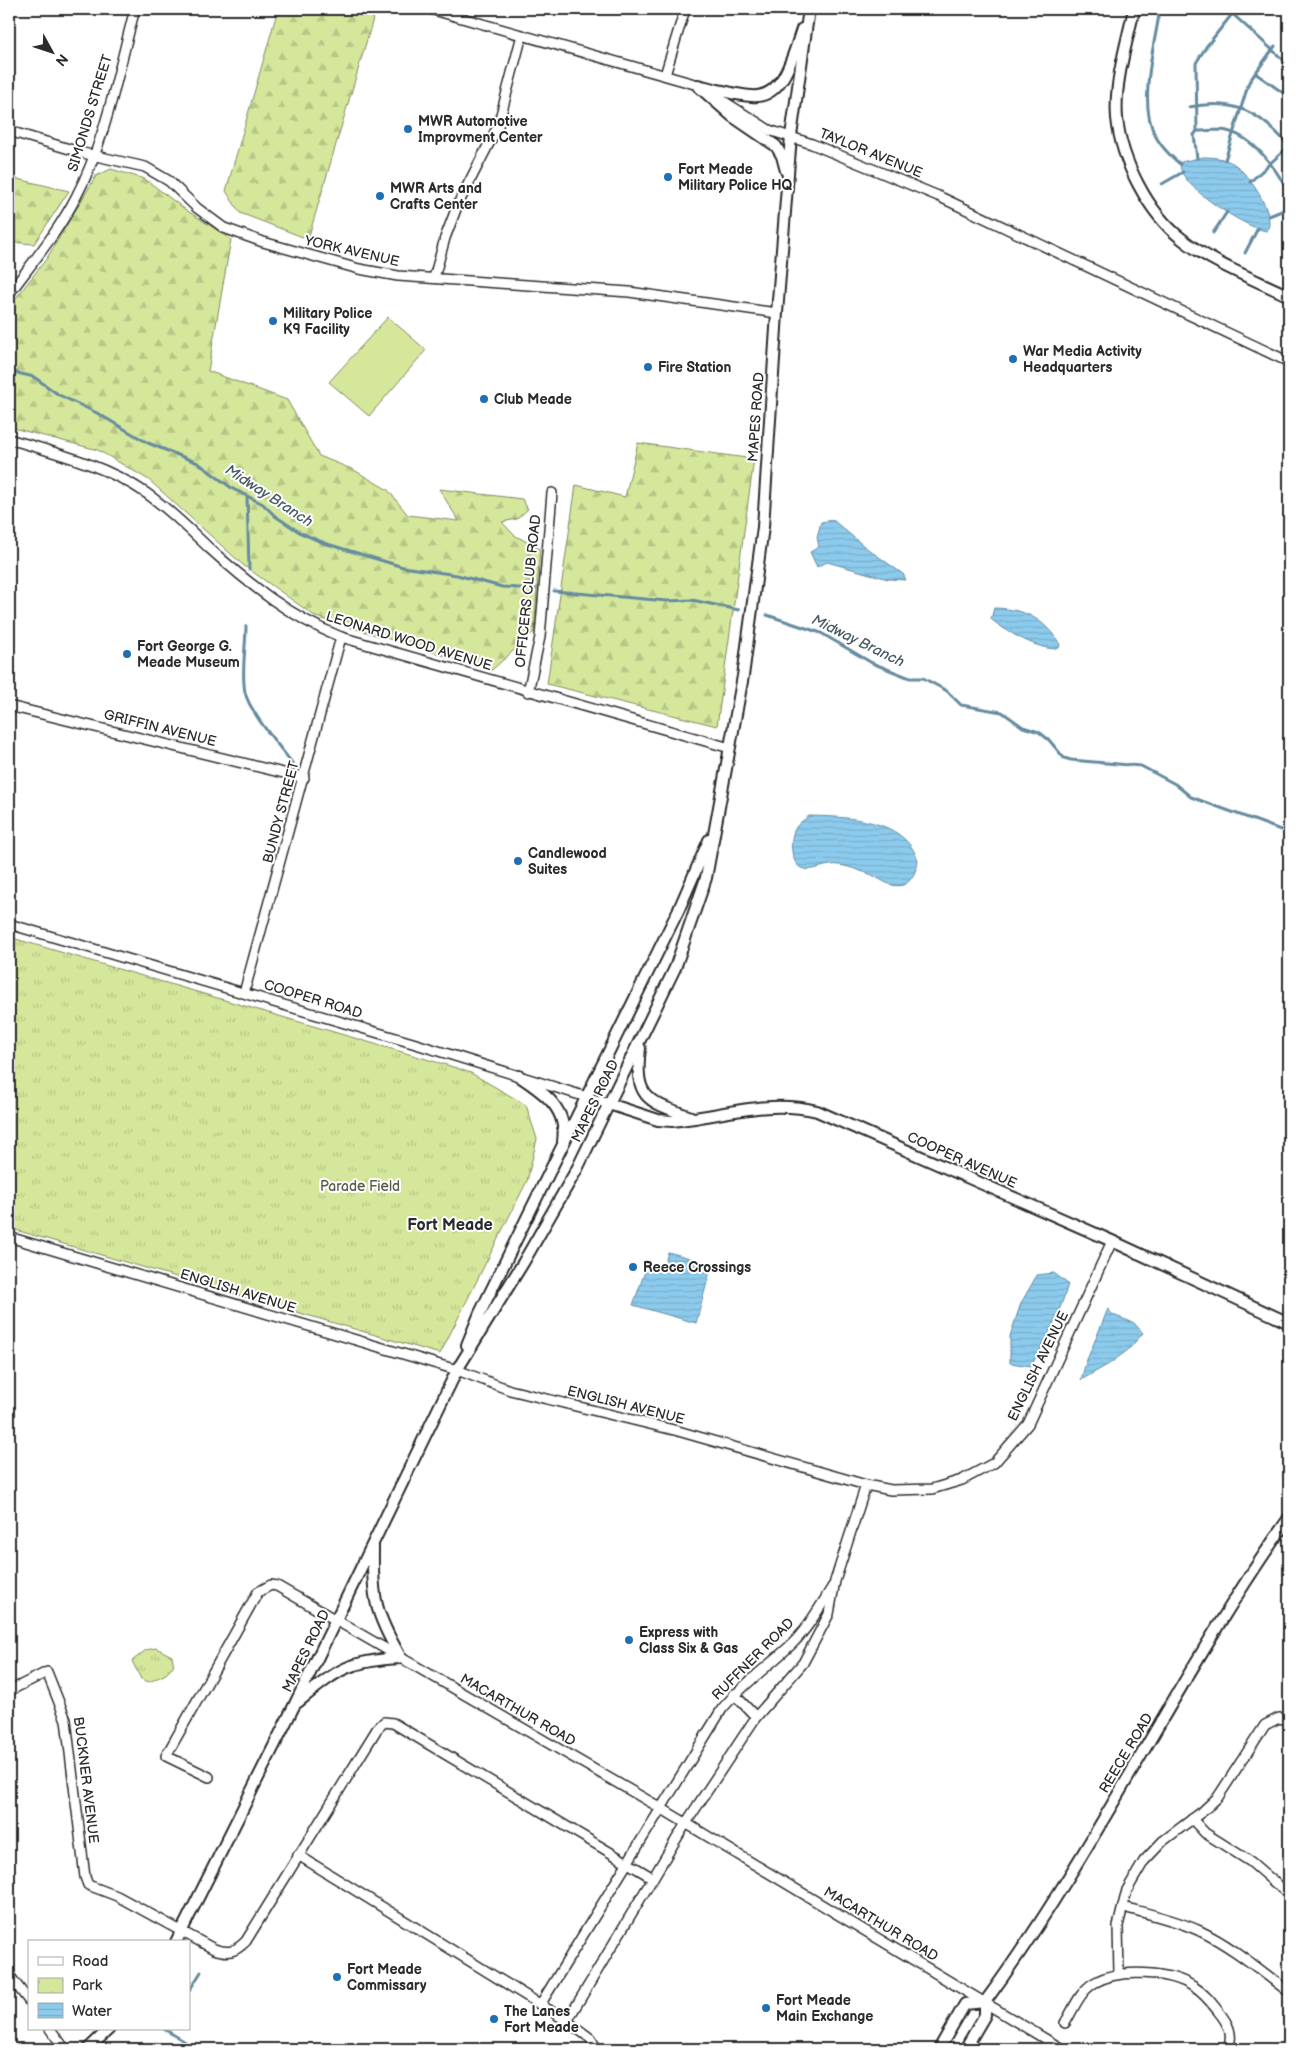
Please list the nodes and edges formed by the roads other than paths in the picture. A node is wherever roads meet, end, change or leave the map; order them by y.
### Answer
1 (134, 9) edge
2 (430, 9) edge
3 (685, 9) edge
4 (809, 9) edge
5 (1134, 9) edge
6 (522, 35) junction
7 (665, 75) junction
8 (698, 85) junction
9 (9, 131) edge
10 (792, 136) junction
11 (94, 155) junction
12 (788, 179) junction
13 (434, 278) junction
14 (9, 294) edge
15 (1289, 296) edge
16 (777, 313) junction
17 (1289, 362) edge
18 (9, 439) edge
19 (552, 493) dead end
20 (341, 637) junction
21 (528, 692) junction
22 (9, 706) edge
23 (730, 748) junction
24 (304, 778) junction
25 (716, 825) junction
26 (9, 924) edge
27 (244, 993) junction
28 (640, 1040) junction
29 (519, 1076) junction
30 (586, 1097) junction
31 (609, 1104) junction
32 (694, 1119) junction
33 (562, 1146) junction
34 (9, 1237) edge
35 (1112, 1241) junction
36 (1289, 1324) edge
37 (457, 1370) junction
38 (866, 1485) junction
39 (1289, 1518) edge
40 (373, 1543) junction
41 (835, 1582) junction
42 (336, 1620) junction
43 (794, 1642) junction
44 (808, 1655) junction
45 (401, 1658) junction
46 (9, 1691) edge
47 (734, 1694) junction
48 (296, 1704) junction
49 (756, 1717) junction
50 (1289, 1720) edge
51 (209, 1777) dead end
52 (659, 1807) junction
53 (1192, 1819) junction
54 (686, 1823) junction
55 (298, 1855) junction
56 (626, 1862) junction
57 (653, 1878) junction
58 (1289, 1892) edge
59 (1123, 1907) junction
60 (183, 1931) junction
61 (177, 1940) edge
62 (1118, 1974) junction
63 (9, 1975) edge
64 (1289, 1992) edge
65 (28, 2000) edge
66 (985, 2002) junction
67 (540, 2005) junction
68 (567, 2021) junction
69 (1065, 2023) dead end
70 (51, 2030) edge
71 (107, 2030) edge
72 (1289, 2045) edge
73 (65, 2049) edge
74 (88, 2049) edge
75 (597, 2049) edge
76 (939, 2049) edge
77 (965, 2049) edge
78 (1062, 2049) edge
79 (1228, 2049) edge
80 (1286, 2049) edge

1 - 11 street, SIMONDS STREET
2 - 6 street, TAYLOR AVENUE
3 - 7 street
4 - 8 street
4 - 10 street, MAPES ROAD
5 - 15 street
6 - 7 street, TAYLOR AVENUE
6 - 13 street
7 - 8 street, TAYLOR AVENUE
8 - 10 street, TAYLOR AVENUE
8 - 12 street
9 - 11 street, YORK AVENUE
10 - 12 street, MAPES ROAD
10 - 17 street, TAYLOR AVENUE
11 - 13 street, YORK AVENUE
11 - 14 street, SIMONDS STREET
12 - 16 street, MAPES ROAD
13 - 16 street, YORK AVENUE
16 - 23 street, MAPES ROAD
18 - 20 street, LEONARD WOOD AVENUE
19 - 21 street, OFFICERS CLUB ROAD
20 - 21 street, LEONARD WOOD AVENUE
20 - 24 street, BUNDY STREET
21 - 23 street, LEONARD WOOD AVENUE
22 - 24 street, GRIFFIN AVENUE
23 - 25 street, MAPES ROAD
24 - 27 street, BUNDY STREET
25 - 28 street, MAPES ROAD
25 - 30 street, MAPES ROAD
26 - 27 street, COOPER ROAD
27 - 29 street, COOPER ROAD
28 - 31 street, MAPES ROAD
28 - 32 street
29 - 30 street, COOPER ROAD
29 - 33 street
30 - 31 street, COOPER ROAD
30 - 33 street, MAPES ROAD
31 - 32 street, COOPER AVENUE
31 - 37 street, MAPES ROAD
32 - 35 street, COOPER AVENUE
33 - 37 street, MAPES ROAD
34 - 37 street, ENGLISH AVENUE
35 - 36 street, COOPER AVENUE
35 - 38 street, ENGLISH AVENUE
37 - 38 street, ENGLISH AVENUE
37 - 40 street, MAPES ROAD
38 - 41 street, RUFFNER ROAD
39 - 66 street, REECE ROAD
40 - 42 street, MAPES ROAD
40 - 45 street
41 - 43 street, RUFFNER ROAD
41 - 44 street, RUFFNER ROAD
42 - 45 street, MACARTHUR ROAD
42 - 48 street, MAPES ROAD
42 - 51 street, MACARTHUR ROAD
43 - 44 street
43 - 47 street, RUFFNER ROAD
44 - 49 street, RUFFNER ROAD
45 - 48 street
45 - 52 street, MACARTHUR ROAD
46 - 60 street, BUCKNER AVENUE
47 - 49 street
47 - 52 street, RUFFNER ROAD
48 - 60 street, MAPES ROAD
49 - 54 street, RUFFNER ROAD
50 - 53 street
52 - 54 street, MACARTHUR ROAD
52 - 56 street, RUFFNER ROAD
53 - 58 street
53 - 59 street
54 - 57 street, RUFFNER ROAD
54 - 66 street, MACARTHUR ROAD
55 - 56 street
55 - 60 street
55 - 67 street
56 - 57 street
56 - 67 street, RUFFNER ROAD
57 - 68 street, RUFFNER ROAD
59 - 62 street
59 - 64 street
60 - 61 street, MAPES ROAD
62 - 69 street
62 - 79 street
63 - 65 street
66 - 76 street
66 - 77 street, REECE ROAD
66 - 78 street, MACARTHUR ROAD
67 - 68 street
68 - 75 street
70 - 73 street
71 - 74 street
72 - 80 street

